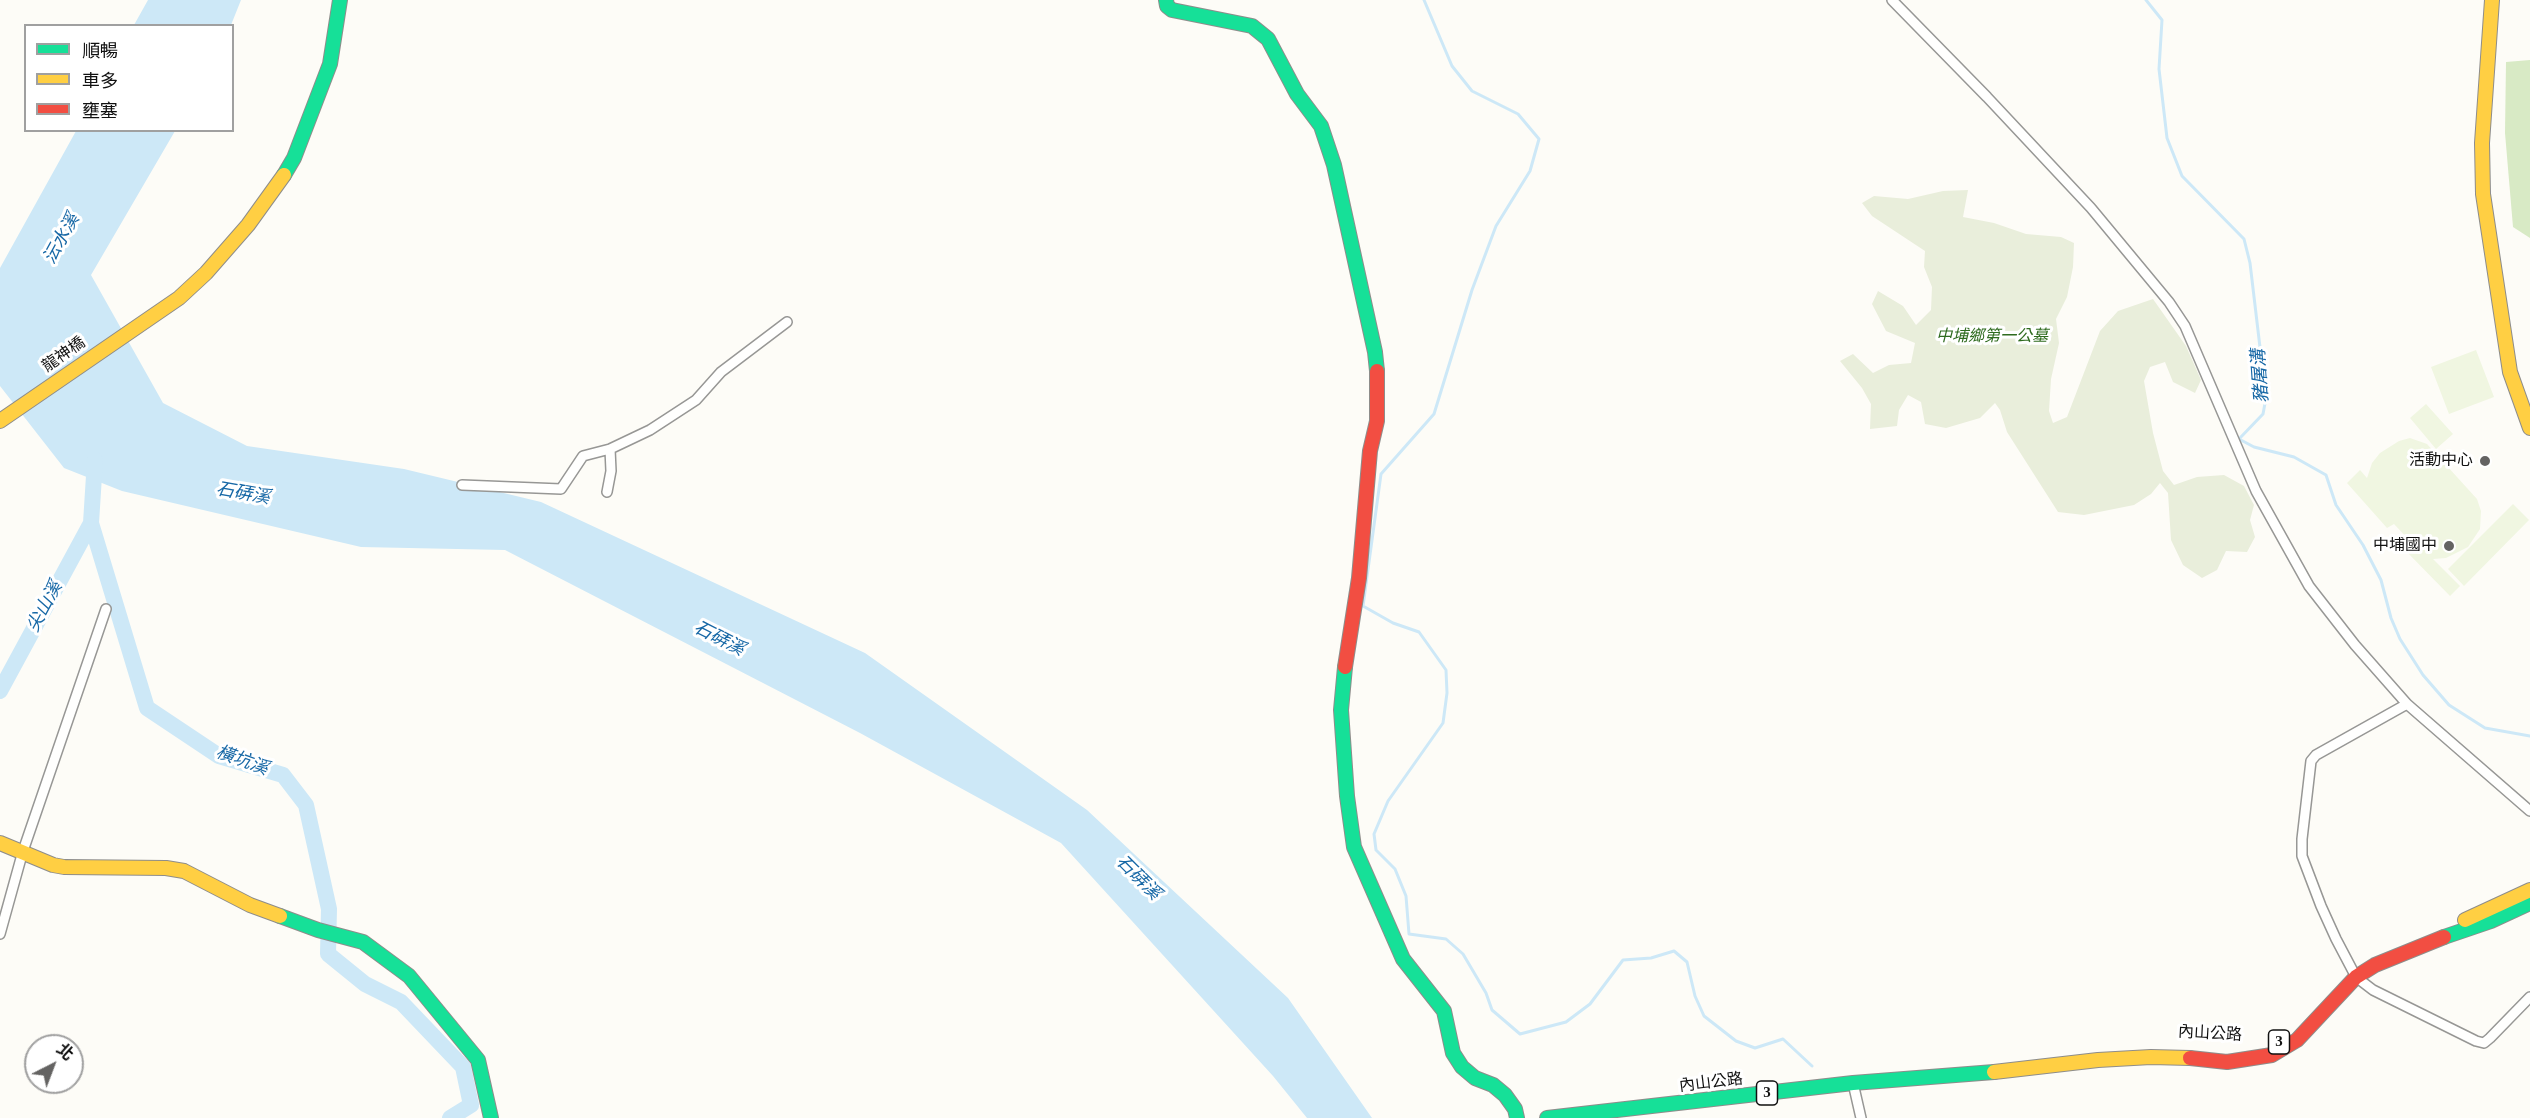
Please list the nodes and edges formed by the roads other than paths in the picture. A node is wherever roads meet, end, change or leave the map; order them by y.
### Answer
1 (340, 0) edge
2 (1166, 0) edge
3 (1892, 0) edge
4 (2492, 0) edge
5 (787, 322) dead end
6 (0, 421) edge
7 (2530, 428) edge
8 (610, 449) junction
9 (462, 484) dead end
10 (608, 492) dead end
11 (106, 609) dead end
12 (2407, 704) junction
13 (2530, 811) edge
14 (0, 843) edge
15 (23, 851) junction
16 (2530, 890) edge
17 (2530, 903) edge
18 (0, 934) edge
19 (2354, 973) junction
20 (2530, 997) edge
21 (1853, 1083) junction
22 (491, 1118) edge
23 (1517, 1118) edge
24 (1547, 1118) edge
25 (1861, 1118) edge

1 - 6 street, 龍神橋
2 - 23 street
3 - 12 street
4 - 7 street
5 - 8 street
8 - 9 street
8 - 10 street
11 - 15 street
12 - 13 street
12 - 19 street
14 - 15 street
15 - 18 street
15 - 22 street
16 - 19 street, 內山公路 / 3
17 - 19 street, 內山公路 / 3
19 - 20 street
19 - 21 street, 內山公路 / 3
21 - 24 street, 內山公路 / 3
21 - 25 street

